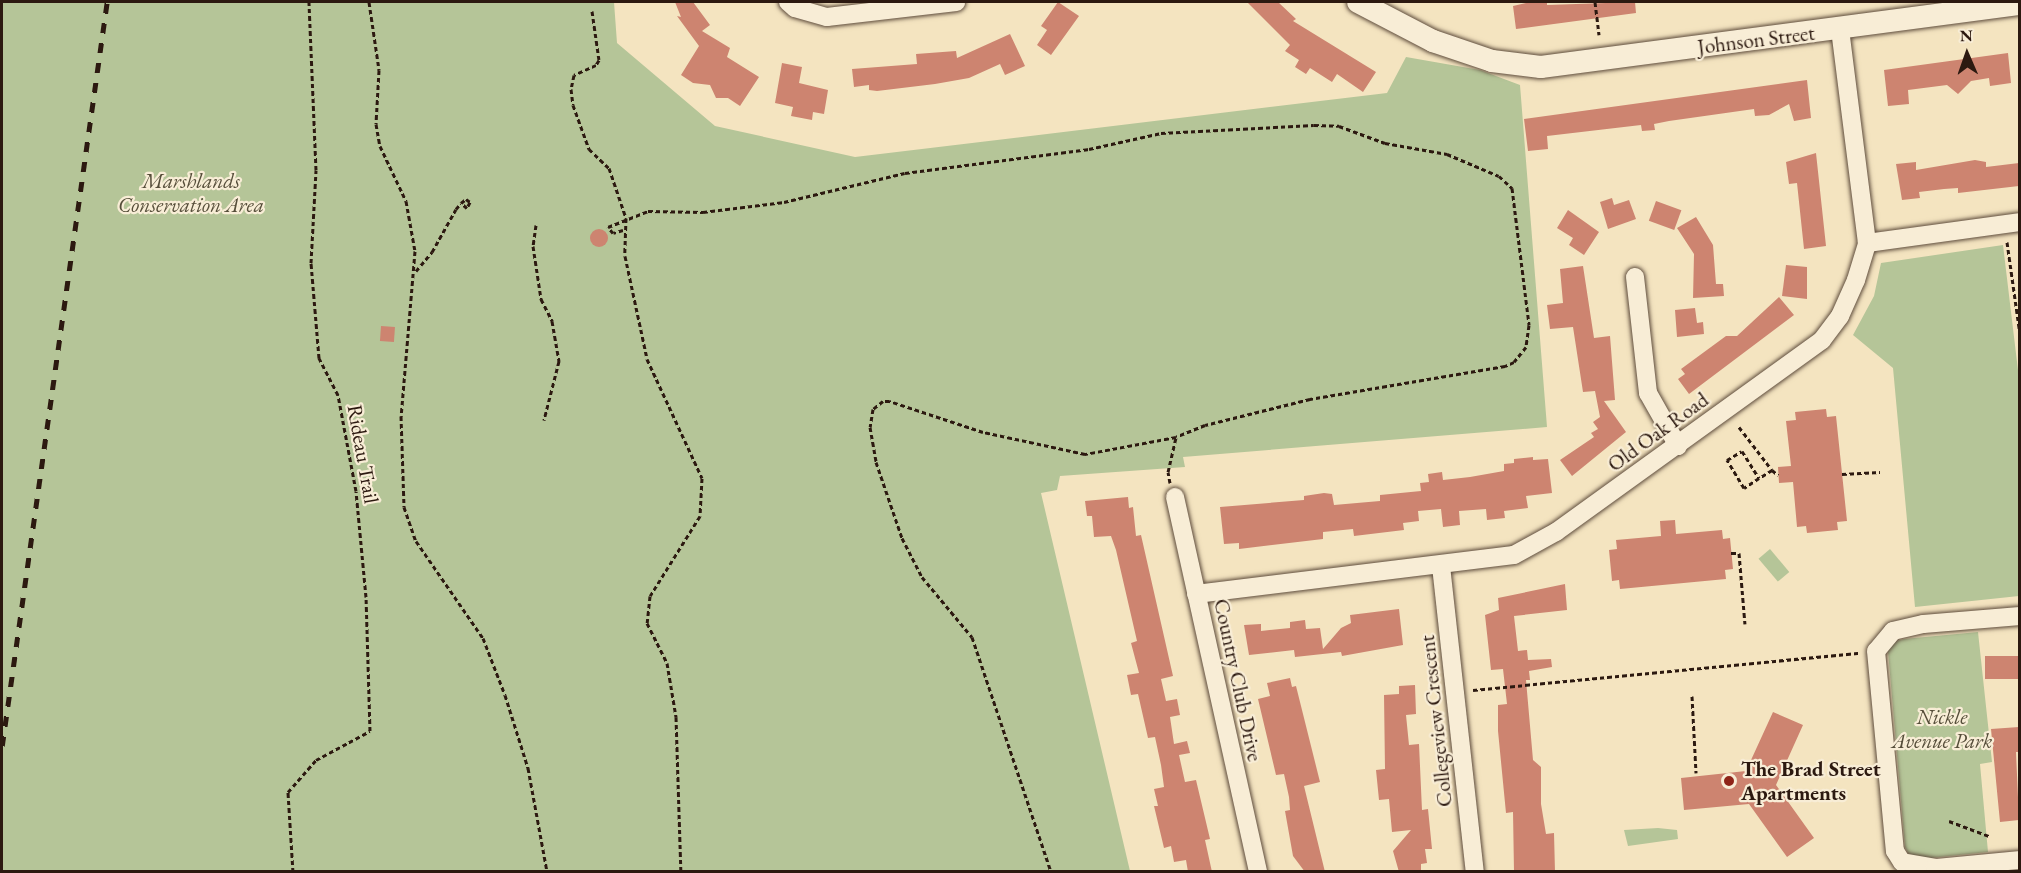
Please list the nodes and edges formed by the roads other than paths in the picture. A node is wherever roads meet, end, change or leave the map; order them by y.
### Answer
1 (788, 2) edge
2 (956, 2) edge
3 (1358, 2) edge
4 (2019, 4) edge
5 (1840, 29) junction
6 (2019, 222) edge
7 (1866, 243) junction
8 (1635, 277) dead end
9 (1678, 446) junction
10 (1173, 492) road end
11 (1441, 566) junction
12 (1196, 594) junction
13 (2019, 616) edge
14 (2019, 860) edge
15 (1258, 872) edge
16 (1475, 872) edge

1 - 2 street
3 - 5 street, Johnson Street
4 - 5 street, Johnson Street
5 - 7 street, Old Oak Road
6 - 7 street
7 - 9 street, Old Oak Road
8 - 9 street
9 - 11 street, Old Oak Road
10 - 12 street, Country Club Drive
11 - 12 street, Old Oak Road
11 - 16 street, Collegeview Crescent
12 - 15 street, Country Club Drive
13 - 14 street

